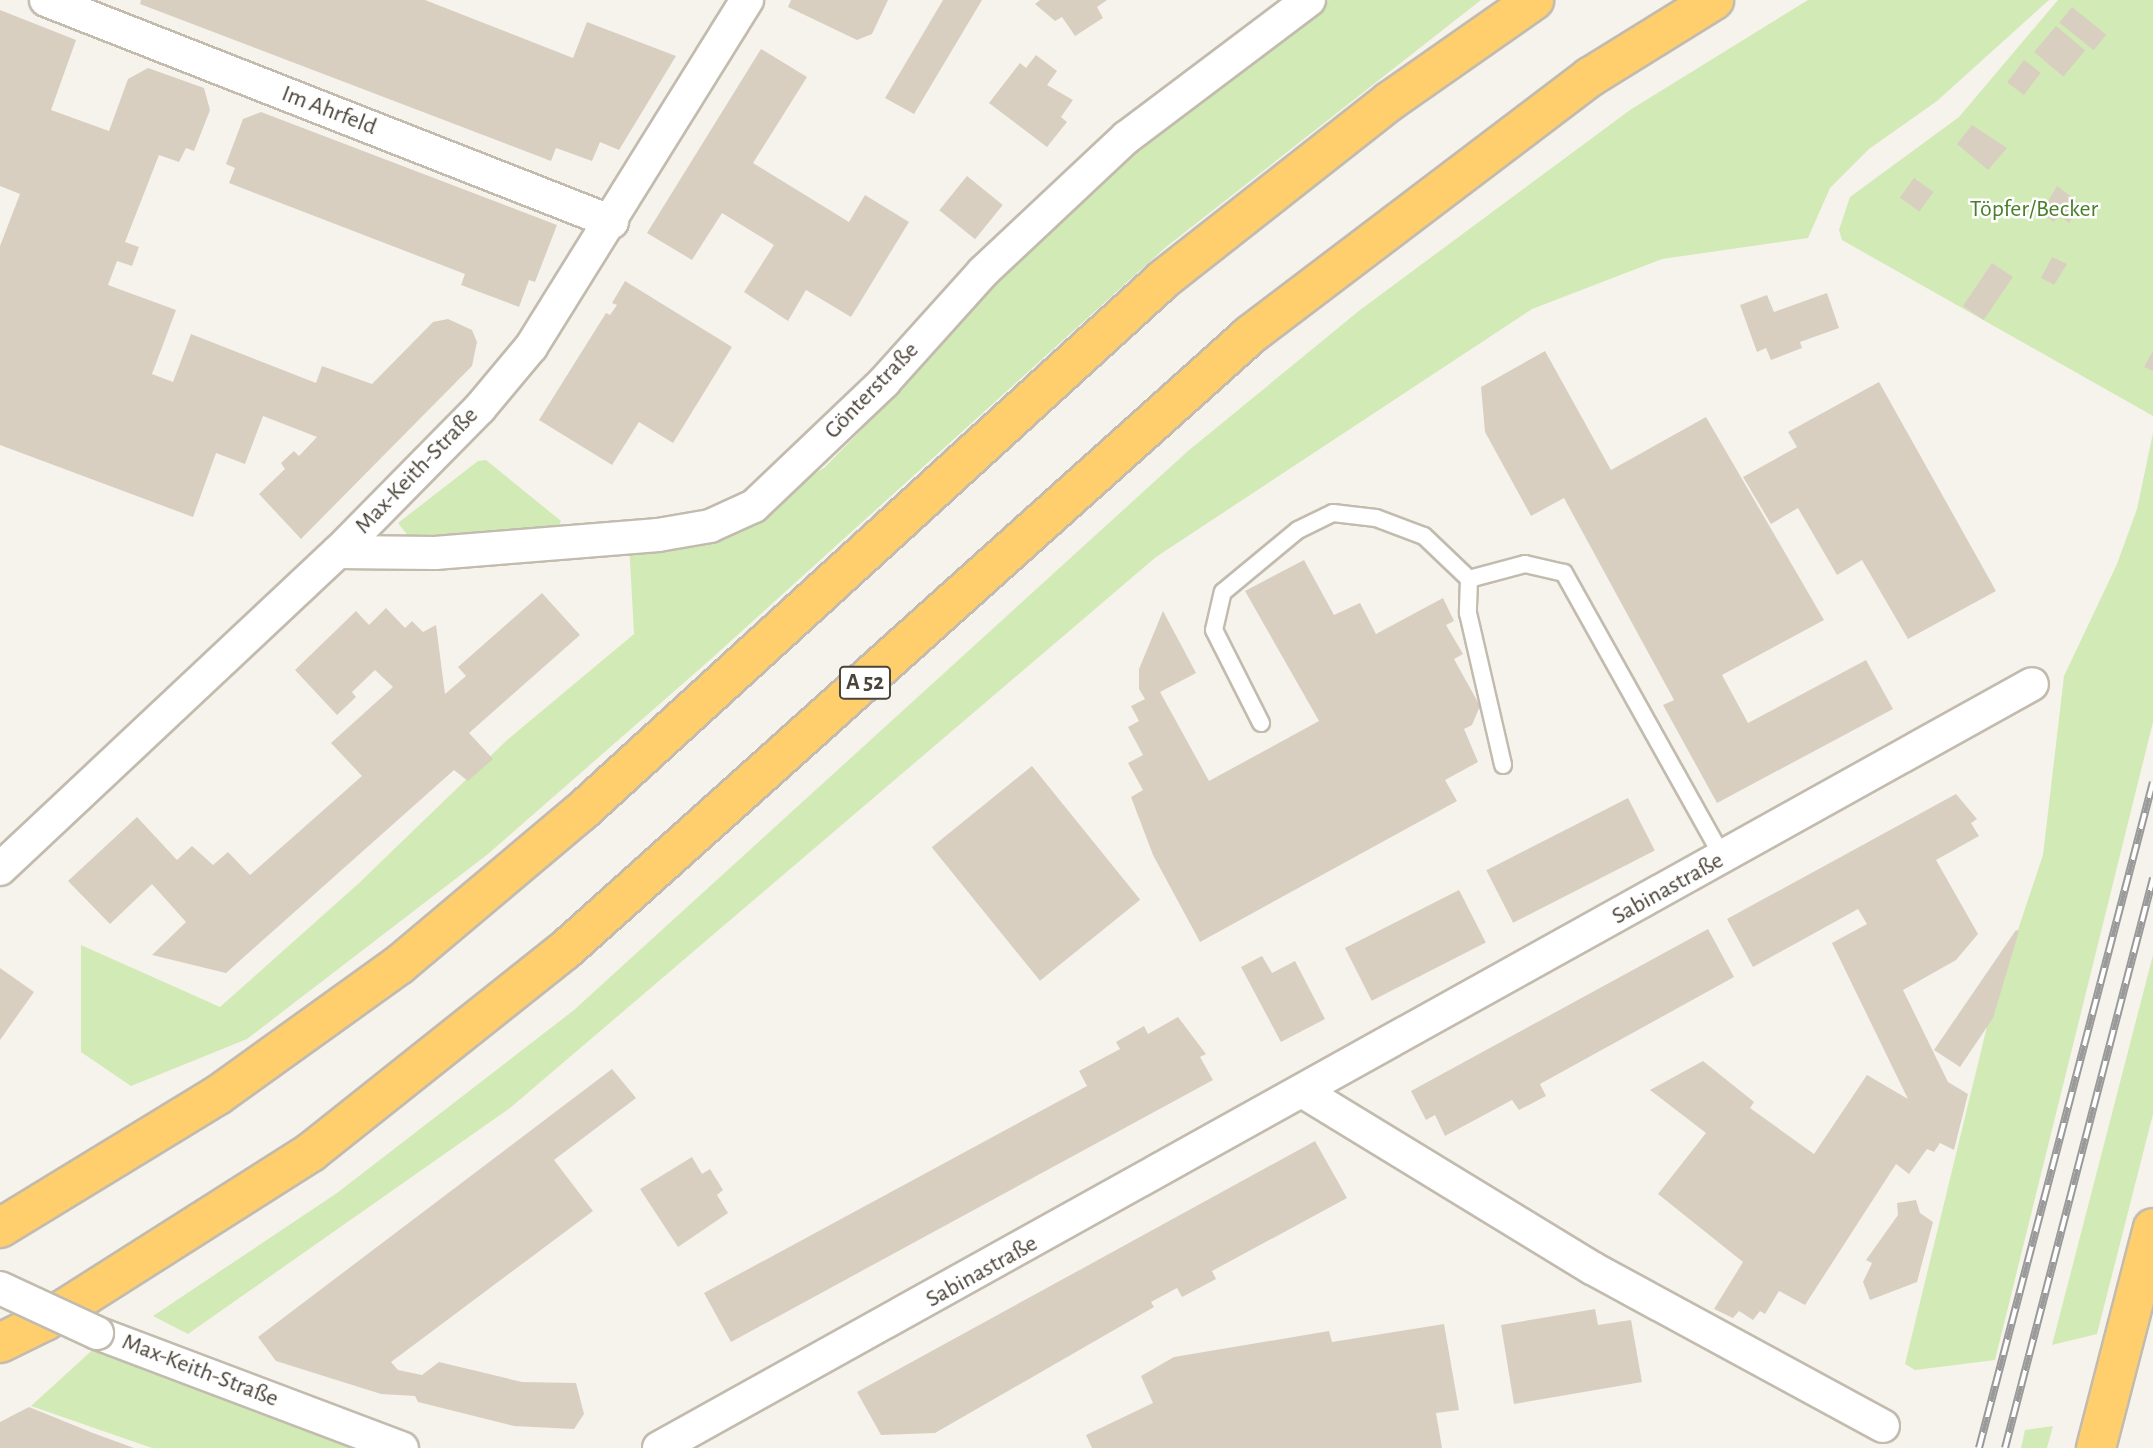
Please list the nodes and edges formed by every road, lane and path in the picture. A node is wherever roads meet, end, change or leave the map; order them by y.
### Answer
1 (46, 0) edge
2 (747, 0) edge
3 (1309, 0) edge
4 (1534, 0) edge
5 (1714, 0) edge
6 (612, 222) junction
7 (338, 552) junction
8 (1469, 579) junction
9 (2032, 684) dead end
10 (1261, 723) dead end
11 (1503, 765) dead end
12 (1723, 858) junction
13 (0, 869) edge
14 (1302, 1091) junction
15 (0, 1228) edge
16 (2153, 1228) edge
17 (0, 1289) edge
18 (0, 1343) edge
19 (1883, 1426) dead end
20 (402, 1448) edge
21 (659, 1448) edge
22 (2096, 1448) edge

1 - 6 street, Im Ahrfeld
2 - 6 street, Max-Keith-Straße
3 - 7 street, Gönterstraße
4 - 15 highway
5 - 18 highway, A 52
6 - 7 street, Max-Keith-Straße
7 - 13 street, Max-Keith-Straße
8 - 10 lane
8 - 11 lane
8 - 12 lane
9 - 12 street, Sabinastraße
12 - 14 street, Sabinastraße
14 - 19 street
14 - 21 street, Sabinastraße
16 - 22 highway
17 - 20 street, Max-Keith-Straße, bridge

